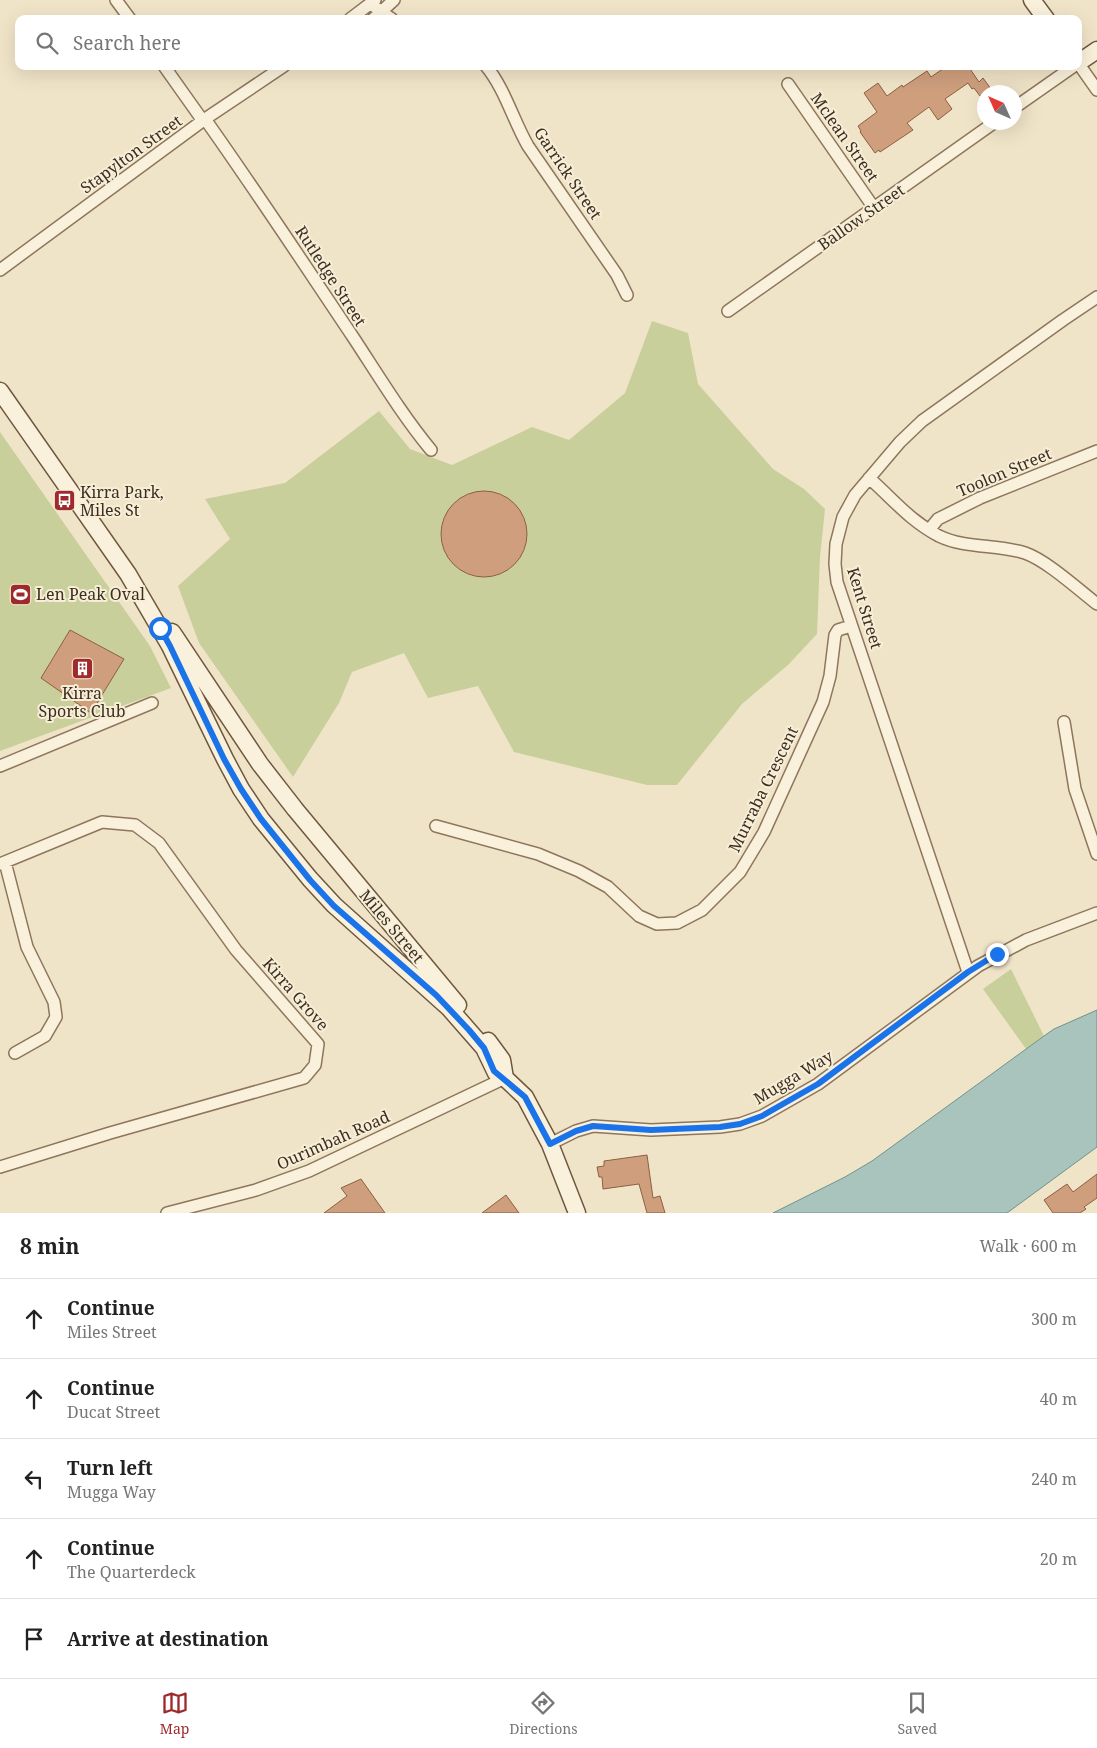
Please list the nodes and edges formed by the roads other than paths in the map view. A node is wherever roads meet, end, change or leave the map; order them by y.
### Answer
1 (116, 0) edge
2 (394, 0) edge
3 (1032, 0) edge
4 (373, 2) edge
5 (127, 15) edge
6 (355, 15) edge
7 (377, 15) edge
8 (1043, 15) edge
9 (1097, 50) edge
10 (1082, 60) edge
11 (1082, 69) edge
12 (167, 70) edge
13 (278, 70) edge
14 (489, 70) edge
15 (1068, 70) edge
16 (788, 84) dead end
17 (1097, 90) edge
18 (1022, 102) edge
19 (204, 120) junction
20 (984, 130) edge
21 (874, 208) junction
22 (0, 270) edge
23 (627, 295) dead end
24 (1097, 298) edge
25 (728, 311) dead end
26 (0, 391) edge
27 (431, 450) dead end
28 (1097, 451) edge
29 (869, 478) junction
30 (929, 530) junction
31 (128, 574) junction
32 (1097, 604) edge
33 (851, 626) junction
34 (152, 703) dead end
35 (1064, 722) dead end
36 (0, 766) edge
37 (436, 826) dead end
38 (1097, 854) edge
39 (2, 863) edge
40 (1097, 913) edge
41 (968, 972) junction
42 (15, 1053) dead end
43 (505, 1078) junction
44 (550, 1144) junction
45 (0, 1167) edge
46 (167, 1213) edge
47 (577, 1213) edge

1 - 5 street
2 - 7 street
3 - 8 street
4 - 6 street
4 - 7 street
9 - 10 street
11 - 17 street
12 - 19 street, Rutledge Street
13 - 19 street, Stapylton Street
14 - 23 street, Garrick Street
15 - 18 street
16 - 21 street, Mclean Street
19 - 22 street, Stapylton Street
19 - 27 street, Rutledge Street
20 - 21 street, Ballow Street
21 - 25 street, Ballow Street
24 - 29 street, Kent Street
26 - 31 street, Miles Street
28 - 30 street, Toolon Street
29 - 30 street
29 - 33 street, Kent Street
30 - 32 street
31 - 43 street, Miles Street
31 - 43 street, Miles Street
33 - 37 street, Murraba Crescent
33 - 41 street, Kent Street
34 - 36 street
35 - 38 street
39 - 42 street
39 - 45 street, Kirra Grove
40 - 41 street, Mugga Way
41 - 44 street, Mugga Way
43 - 44 street
43 - 46 street, Ourimbah Road
44 - 47 street

